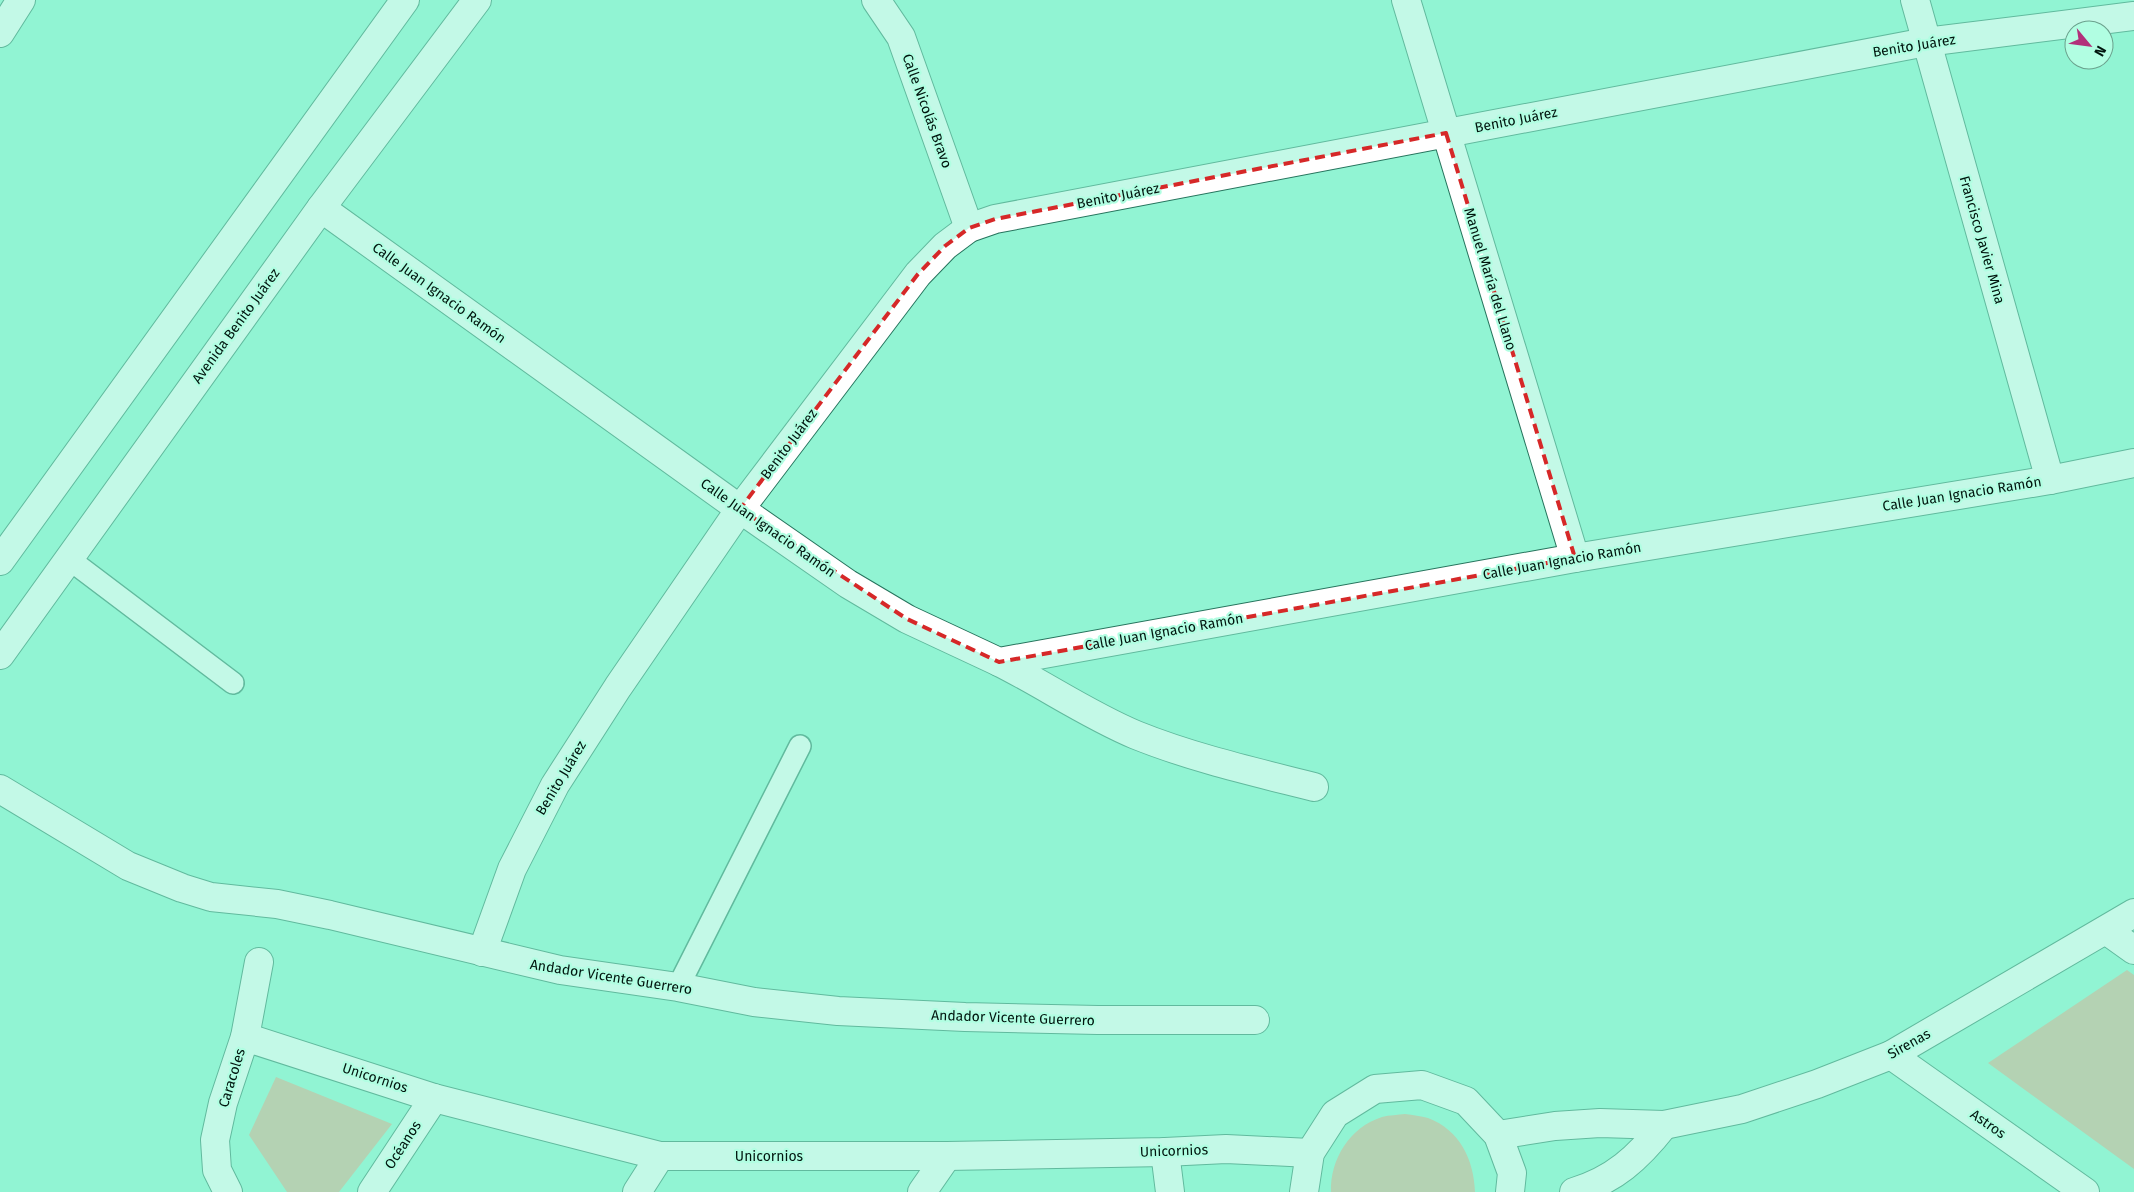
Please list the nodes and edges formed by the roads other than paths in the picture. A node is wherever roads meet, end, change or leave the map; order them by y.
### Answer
1 (21, 0) edge
2 (405, 0) edge
3 (477, 0) edge
4 (876, 0) edge
5 (1406, 0) edge
6 (1915, 0) edge
7 (2134, 16) edge
8 (0, 32) edge
9 (1926, 42) junction
10 (1446, 133) junction
11 (321, 208) junction
12 (969, 228) junction
13 (2134, 463) edge
14 (2050, 480) junction
15 (740, 509) junction
16 (1576, 558) junction
17 (68, 559) junction
18 (0, 561) edge
19 (0, 655) edge
20 (999, 662) junction
21 (233, 683) dead end
22 (800, 746) dead end
23 (1314, 787) dead end
24 (0, 789) edge
25 (2134, 914) edge
26 (2106, 930) junction
27 (2134, 950) edge
28 (482, 952) junction
29 (259, 962) dead end
30 (678, 987) junction
31 (1255, 1020) dead end
32 (245, 1037) junction
33 (1891, 1055) junction
34 (434, 1098) junction
35 (1664, 1125) junction
36 (1498, 1135) junction
37 (1164, 1152) junction
38 (1310, 1153) junction
39 (660, 1156) junction
40 (947, 1156) junction
41 (228, 1192) edge
42 (372, 1192) edge
43 (637, 1192) edge
44 (922, 1192) edge
45 (1170, 1192) edge
46 (1304, 1192) edge
47 (1510, 1192) edge
48 (1574, 1192) edge
49 (2085, 1192) edge

1 - 8 street
2 - 18 street
3 - 11 street, Avenida Benito Juárez
4 - 12 street, Calle Nicolás Bravo
5 - 10 street, Manuel María del Llano
6 - 9 street, Francisco Javier Mina
7 - 9 street, Benito Juárez
9 - 10 street, Benito Juárez
9 - 14 street, Francisco Javier Mina
10 - 12 street, Benito Juárez
10 - 16 street, Manuel María del Llano
11 - 15 street, Calle Juan Ignacio Ramón
11 - 17 street, Avenida Benito Juárez
12 - 15 street, Benito Juárez
13 - 14 street, Calle Juan Ignacio Ramón
14 - 16 street, Calle Juan Ignacio Ramón
15 - 20 street, Calle Juan Ignacio Ramón
15 - 28 street, Benito Juárez
16 - 20 street, Calle Juan Ignacio Ramón
17 - 19 street, Avenida Benito Juárez
17 - 21 lane
20 - 23 street
22 - 30 lane
24 - 28 street, Andador Vicente Guerrero
25 - 26 street, Sirenas
26 - 27 street
26 - 33 street, Sirenas
28 - 30 street, Andador Vicente Guerrero
29 - 32 street, Caracoles
30 - 31 street, Andador Vicente Guerrero
32 - 34 street, Unicornios
32 - 41 street, Caracoles
33 - 35 street, Sirenas
33 - 49 street, Astros
34 - 39 street, Unicornios
34 - 42 street, Océanos
35 - 36 street, Sirenas
35 - 48 street
36 - 38 street
36 - 47 street
37 - 38 street, Unicornios
37 - 40 street, Unicornios
37 - 45 street
38 - 46 street
39 - 40 street, Unicornios
39 - 43 street
40 - 44 street

